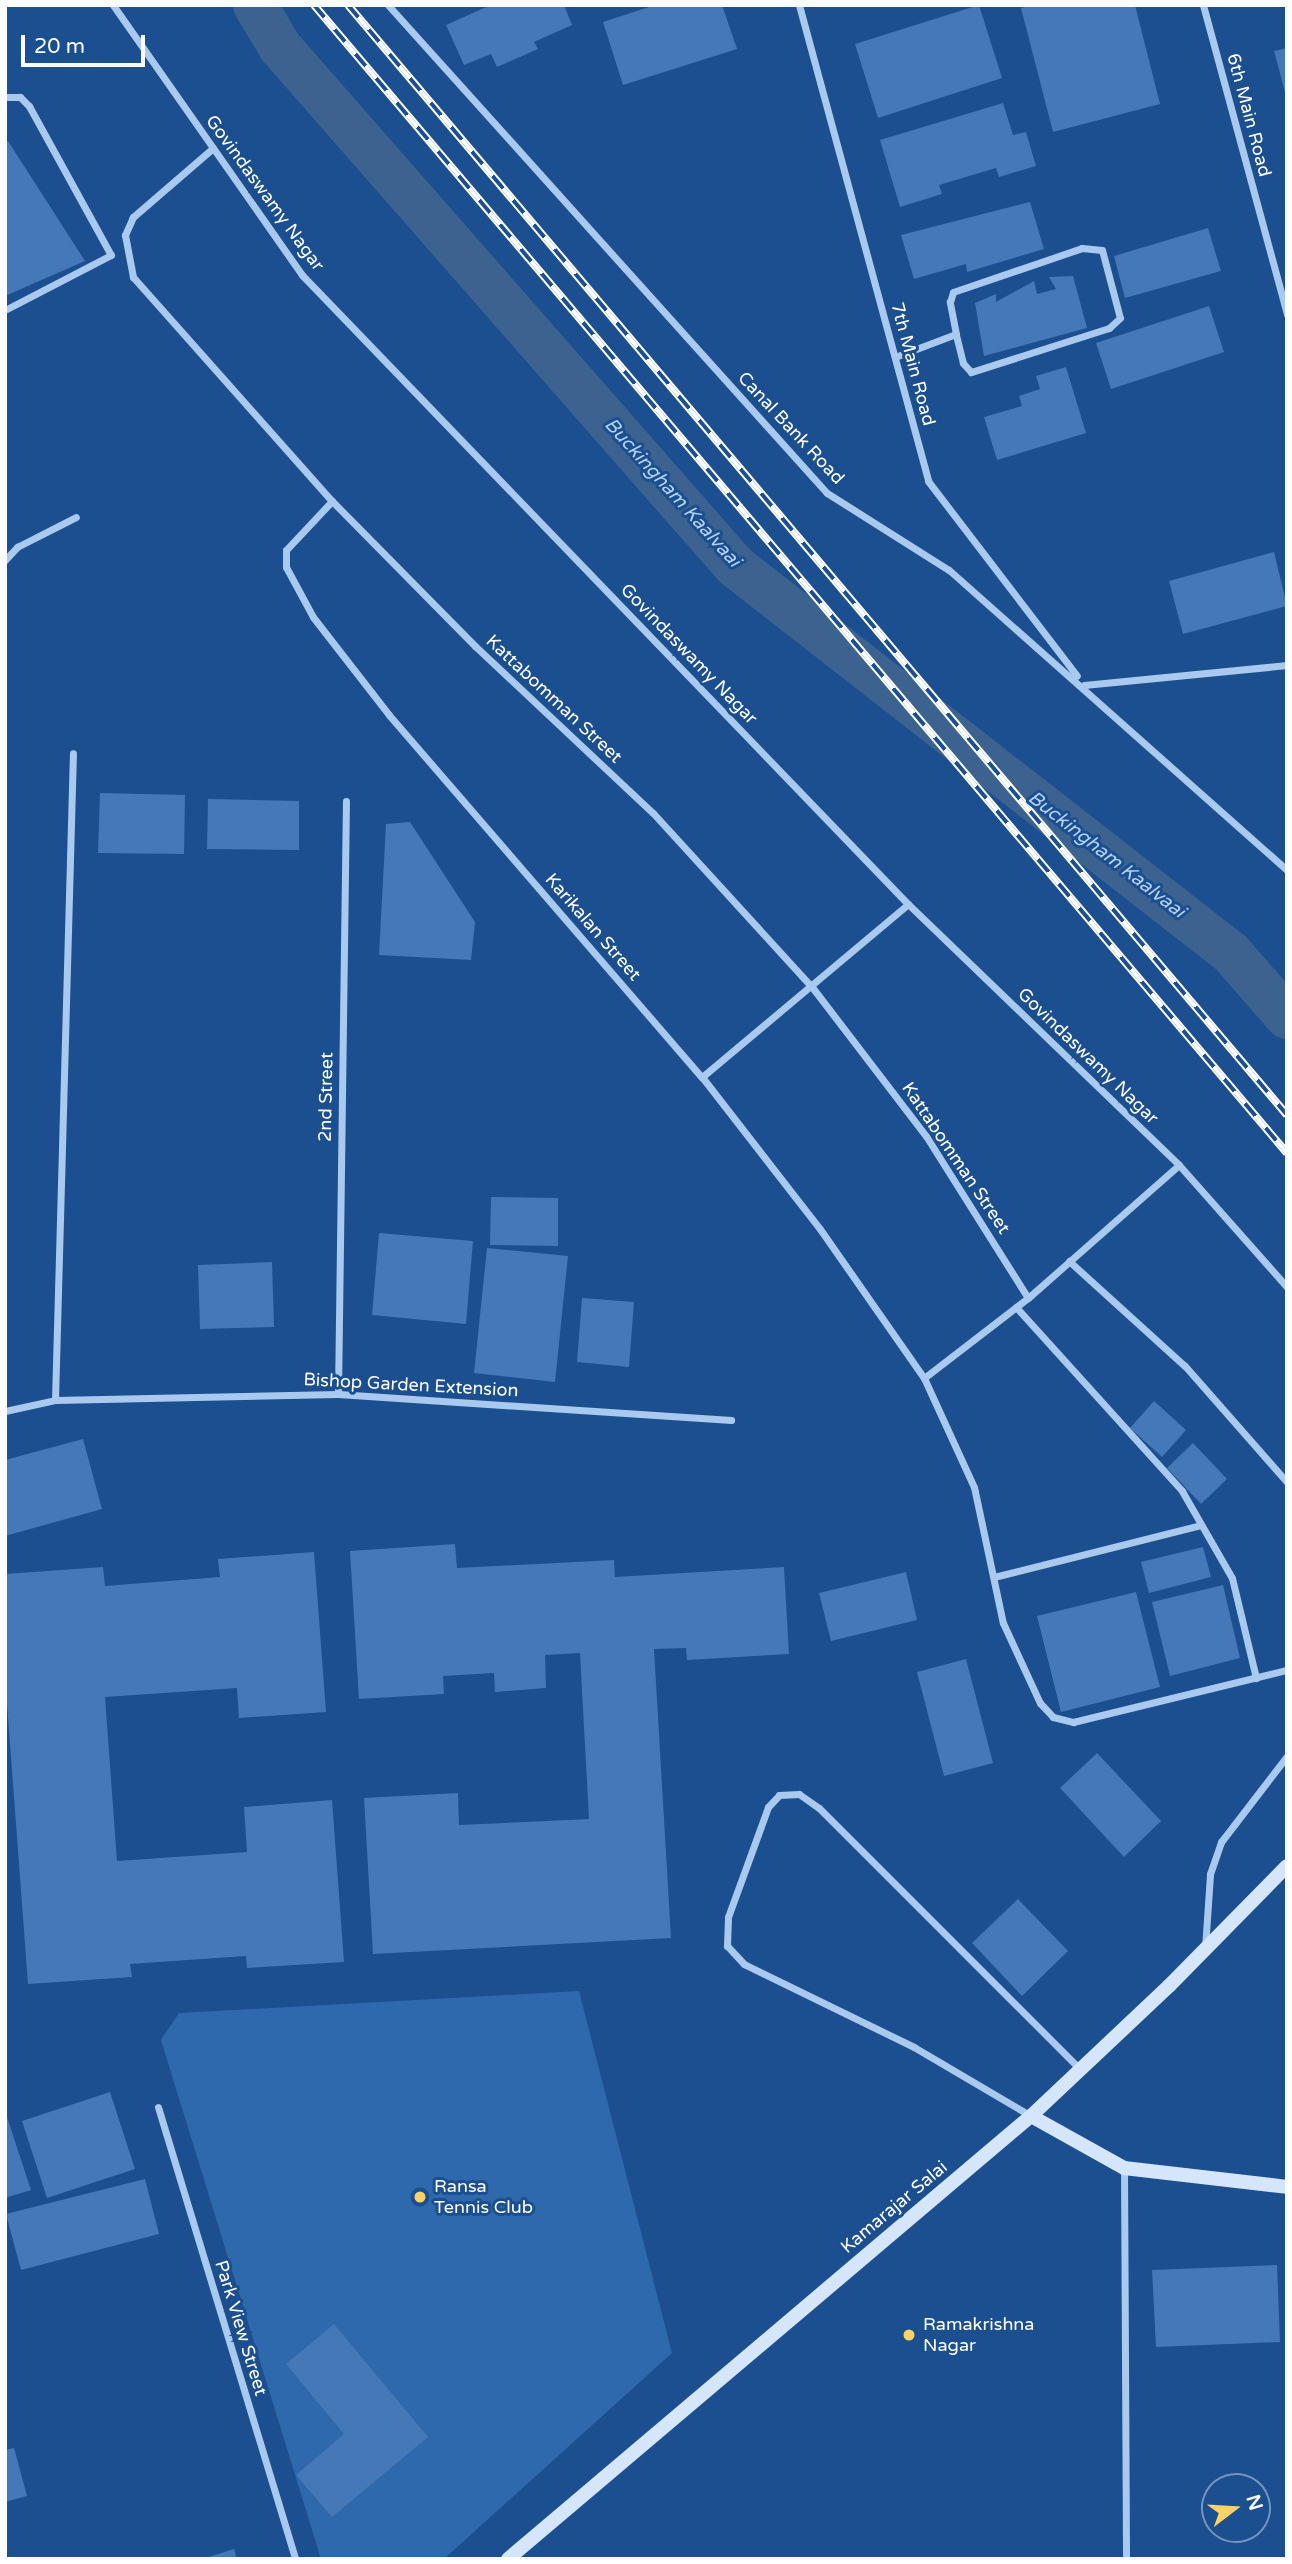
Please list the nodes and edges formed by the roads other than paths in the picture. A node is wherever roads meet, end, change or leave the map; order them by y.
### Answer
1 (113, 5) edge
2 (388, 5) edge
3 (799, 5) edge
4 (1203, 5) edge
5 (5, 97) edge
6 (213, 148) junction
7 (5, 310) edge
8 (1287, 315) edge
9 (956, 334) junction
10 (895, 357) junction
11 (332, 501) junction
12 (76, 517) dead end
13 (5, 560) edge
14 (1287, 665) edge
15 (1086, 687) junction
16 (73, 753) dead end
17 (346, 801) dead end
18 (1287, 870) edge
19 (908, 904) junction
20 (812, 987) junction
21 (702, 1077) junction
22 (1179, 1165) junction
23 (1069, 1261) junction
24 (1287, 1287) edge
25 (1028, 1297) junction
26 (1016, 1307) junction
27 (924, 1378) junction
28 (338, 1394) junction
29 (55, 1400) junction
30 (5, 1411) edge
31 (732, 1420) dead end
32 (1287, 1482) edge
33 (1201, 1525) junction
34 (993, 1577) junction
35 (1287, 1671) edge
36 (1256, 1678) junction
37 (1287, 1756) edge
38 (1287, 1866) edge
39 (1204, 1951) junction
40 (1080, 2070) junction
41 (158, 2107) dead end
42 (1031, 2116) junction
43 (1124, 2168) junction
44 (1287, 2187) edge
45 (295, 2559) edge
46 (508, 2559) edge
47 (1126, 2559) edge

1 - 6 street, Govindaswamy Nagar
2 - 15 street, Canal Bank Road
3 - 10 street, 7th Main Road
4 - 8 street, 6th Main Road
5 - 7 street
6 - 11 street, Kattabomman Street
6 - 19 street, Govindaswamy Nagar
9 - 9 street
9 - 10 street
10 - 15 street, 7th Main Road
11 - 20 street, Kattabomman Street
11 - 21 street, Karikalan Street
12 - 13 street
14 - 15 street
15 - 18 street, Canal Bank Road
16 - 29 street
17 - 28 street, 2nd Street
19 - 20 street
19 - 22 street, Govindaswamy Nagar
20 - 21 street
20 - 25 street, Kattabomman Street
21 - 27 street, Karikalan Street
22 - 23 street
22 - 24 street, Govindaswamy Nagar
23 - 25 street
23 - 32 street
25 - 26 street
26 - 27 street
26 - 33 street
27 - 34 street, Karikalan Street
28 - 29 street, Bishop Garden Extension
28 - 31 street, Bishop Garden Extension
29 - 30 street, Bishop Garden Extension
33 - 34 street
33 - 36 street
34 - 36 street, Karikalan Street
35 - 36 street, Karikalan Street
37 - 39 street
38 - 39 street, Kamarajar Salai
39 - 40 street, Kamarajar Salai
40 - 42 street, Kamarajar Salai
40 - 42 street
41 - 45 street, Park View Street
42 - 43 street
42 - 46 street, Kamarajar Salai
43 - 44 street
43 - 47 street

